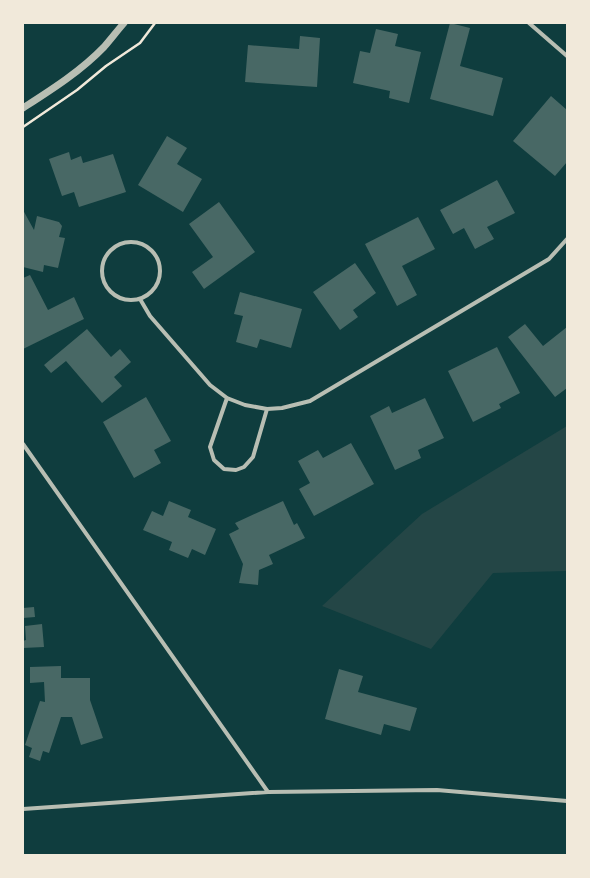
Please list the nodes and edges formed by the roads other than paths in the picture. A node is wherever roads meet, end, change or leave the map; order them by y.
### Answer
1 (124, 23) edge
2 (529, 23) edge
3 (567, 56) edge
4 (23, 108) edge
5 (567, 240) edge
6 (140, 299) junction
7 (228, 398) junction
8 (267, 409) junction
9 (23, 444) edge
10 (268, 792) junction
11 (567, 801) edge
12 (23, 809) edge

1 - 4 street
2 - 3 street
5 - 8 street
6 - 6 street
6 - 7 street
7 - 8 street
7 - 8 street
9 - 10 street
10 - 11 street
10 - 12 street

